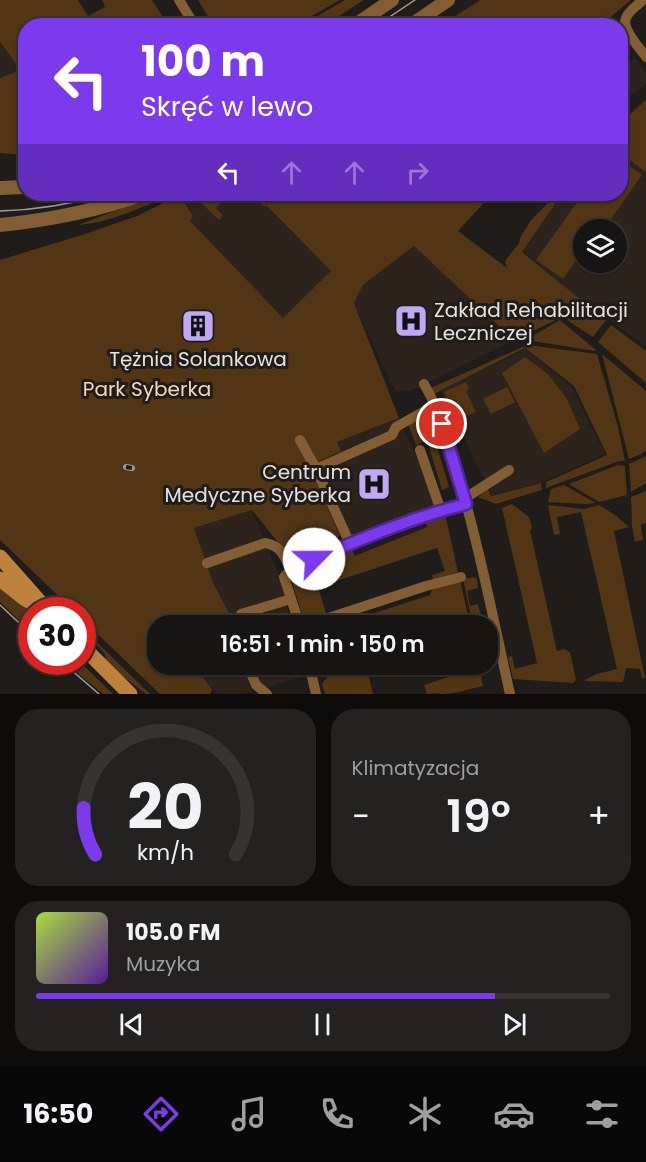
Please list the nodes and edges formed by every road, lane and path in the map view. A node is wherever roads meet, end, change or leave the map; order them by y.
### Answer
1 (179, 0) edge
2 (392, 0) edge
3 (448, 0) edge
4 (643, 0) edge
5 (190, 18) edge
6 (366, 18) edge
7 (422, 18) edge
8 (626, 18) edge
9 (628, 31) edge
10 (646, 57) edge
11 (18, 187) edge
12 (0, 188) edge
13 (124, 201) edge
14 (0, 225) edge
15 (424, 384) dead end
16 (435, 407) junction
17 (300, 441) dead end
18 (420, 450) dead end
19 (316, 469) junction
20 (509, 470) dead end
21 (466, 500) junction
22 (441, 511) junction
23 (350, 544) junction
24 (0, 558) edge
25 (207, 563) dead end
26 (291, 569) junction
27 (461, 577) dead end
28 (0, 579) edge
29 (23, 597) edge
30 (35, 597) edge
31 (291, 598) junction
32 (241, 614) dead end
33 (298, 615) edge
34 (336, 615) edge
35 (96, 660) edge
36 (253, 675) edge
37 (312, 675) edge
38 (130, 694) edge
39 (267, 694) edge
40 (316, 694) edge
41 (510, 694) edge

1 - 5 street
2 - 6 street
3 - 7 street
4 - 8 street
9 - 10 street
11 - 12 street
13 - 14 street
15 - 16 street
16 - 19 street
16 - 21 street
17 - 19 street
18 - 22 street
19 - 23 street
20 - 21 street
21 - 22 street
21 - 41 street
22 - 23 street
23 - 26 street
24 - 30 main road
25 - 26 street
26 - 31 street
27 - 34 street
28 - 29 main road
31 - 32 street
31 - 33 street
35 - 38 main road
36 - 39 street
37 - 40 street

